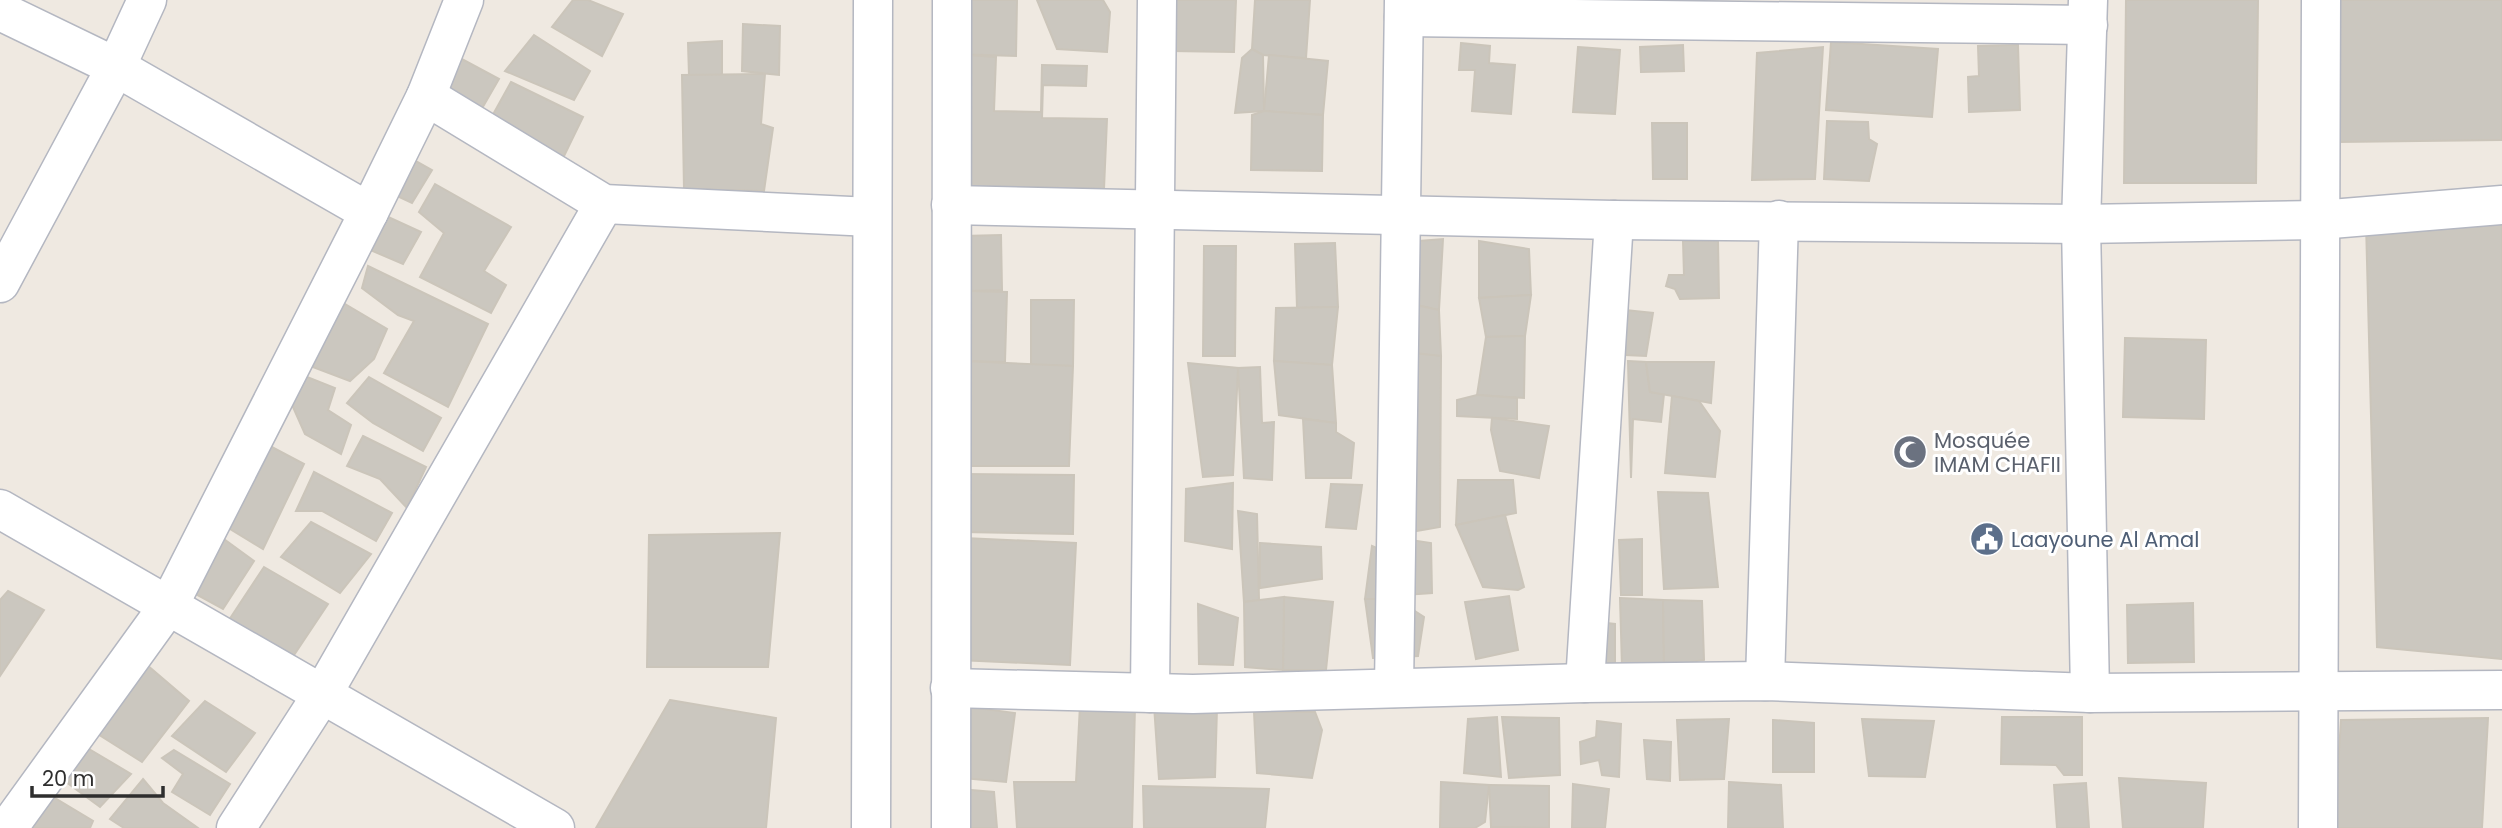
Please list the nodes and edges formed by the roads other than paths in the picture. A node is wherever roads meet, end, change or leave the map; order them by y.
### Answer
1 (147, 0) edge
2 (464, 0) edge
3 (873, 0) edge
4 (952, 0) edge
5 (1157, 0) edge
6 (2321, 0) edge
7 (1404, 8) edge
8 (0, 11) edge
9 (2088, 12) edge
10 (116, 66) junction
11 (426, 96) junction
12 (604, 204) junction
13 (951, 205) junction
14 (2502, 205) edge
15 (1154, 210) junction
16 (369, 212) junction
17 (1401, 215) junction
18 (871, 217) junction
19 (1614, 220) junction
20 (1779, 220) junction
21 (2319, 220) junction
22 (2081, 224) junction
23 (0, 283) edge
24 (0, 509) edge
25 (169, 605) junction
26 (1765, 681) junction
27 (1585, 683) junction
28 (950, 688) junction
29 (1394, 688) junction
30 (2502, 690) edge
31 (323, 693) junction
32 (1150, 693) junction
33 (2090, 693) junction
34 (2319, 693) junction
35 (8, 828) edge
36 (236, 828) edge
37 (555, 828) edge
38 (871, 828) edge
39 (951, 828) edge
40 (2318, 828) edge

1 - 10 street
2 - 11 street
3 - 18 street
4 - 13 street
5 - 15 street
6 - 21 street
7 - 9 street
7 - 17 street
8 - 10 street
9 - 22 street
10 - 16 street
10 - 23 street
11 - 12 street
11 - 16 street
12 - 18 street
12 - 31 street
13 - 15 street
13 - 28 street
14 - 21 street
15 - 17 street
15 - 32 street
16 - 25 street
17 - 19 street
17 - 29 street
18 - 38 street
19 - 20 street
19 - 27 street
20 - 22 street
20 - 26 street
21 - 22 street
21 - 34 street
22 - 33 street
24 - 25 street
25 - 31 street
25 - 35 street
26 - 27 street
26 - 33 street
27 - 29 street
28 - 32 street
28 - 39 street
29 - 32 street
30 - 34 street
31 - 36 street
31 - 37 street
33 - 34 street
34 - 40 street

